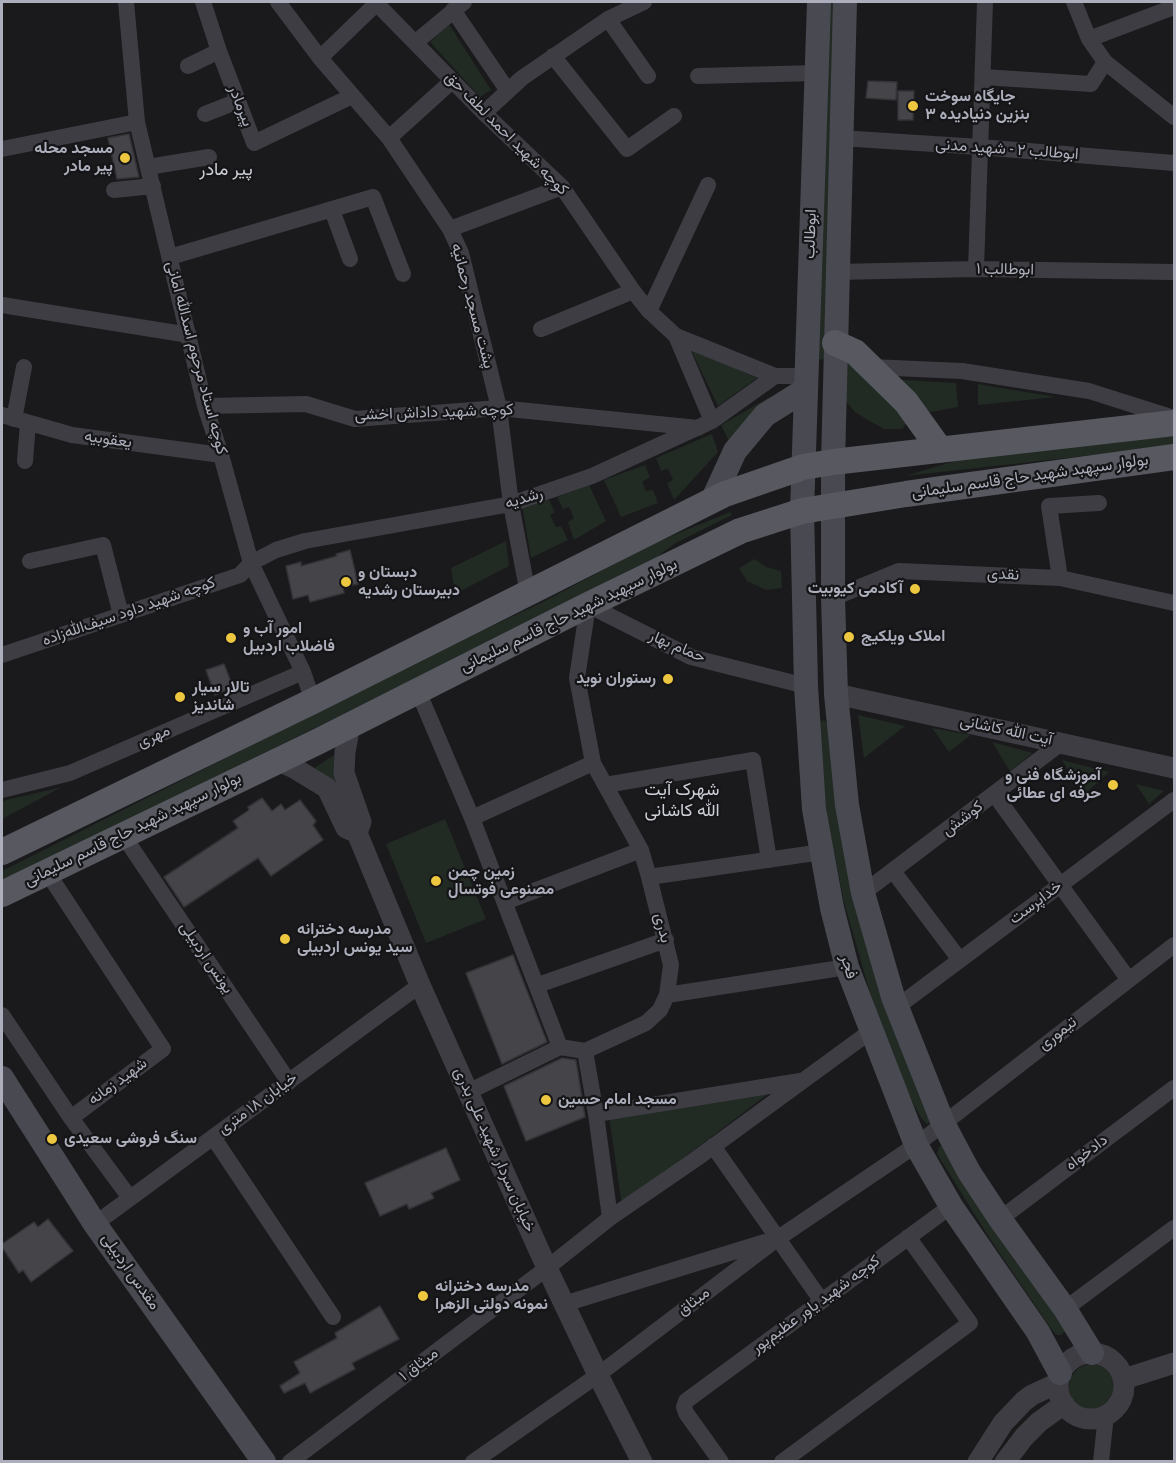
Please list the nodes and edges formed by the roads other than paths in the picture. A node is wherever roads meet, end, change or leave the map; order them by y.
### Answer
1 (126, 2) edge
2 (203, 2) edge
3 (278, 2) edge
4 (376, 2) edge
5 (644, 2) edge
6 (819, 2) edge
7 (845, 2) edge
8 (985, 2) edge
9 (1074, 2) edge
10 (458, 5) edge
11 (1174, 7) edge
12 (608, 19) junction
13 (1089, 39) junction
14 (416, 42) junction
15 (219, 51) junction
16 (553, 56) junction
17 (320, 58) junction
18 (1105, 62) junction
19 (188, 66) dead end
20 (818, 73) junction
21 (648, 76) dead end
22 (698, 76) dead end
23 (984, 77) junction
24 (452, 81) junction
25 (508, 91) junction
26 (352, 96) junction
27 (238, 101) junction
28 (484, 113) junction
29 (205, 114) dead end
30 (674, 116) dead end
31 (1174, 117) edge
32 (137, 122) junction
33 (389, 138) junction
34 (840, 138) junction
35 (980, 147) junction
36 (2, 149) edge
37 (209, 157) dead end
38 (1174, 163) edge
39 (148, 167) junction
40 (708, 184) dead end
41 (153, 186) junction
42 (562, 187) junction
43 (114, 190) dead end
44 (332, 210) junction
45 (450, 229) junction
46 (170, 257) junction
47 (350, 259) dead end
48 (976, 269) junction
49 (837, 272) junction
50 (1174, 272) edge
51 (403, 274) dead end
52 (633, 291) junction
53 (2, 305) edge
54 (649, 311) junction
55 (541, 329) dead end
56 (189, 335) junction
57 (676, 336) junction
58 (835, 343) junction
59 (24, 367) dead end
60 (871, 367) junction
61 (775, 376) junction
62 (805, 383) junction
63 (205, 406) junction
64 (498, 408) junction
65 (1174, 418) edge
66 (14, 419) edge
67 (1174, 423) edge
68 (706, 424) junction
69 (939, 448) junction
70 (219, 455) junction
71 (1174, 457) edge
72 (25, 461) dead end
73 (833, 462) junction
74 (803, 467) junction
75 (712, 501) junction
76 (511, 504) junction
77 (1099, 504) dead end
78 (833, 506) junction
79 (802, 511) junction
80 (30, 561) dead end
81 (251, 563) junction
82 (1060, 578) junction
83 (528, 594) junction
84 (833, 597) junction
85 (1174, 603) edge
86 (588, 605) junction
87 (121, 615) junction
88 (2, 655) edge
89 (303, 672) junction
90 (806, 686) junction
91 (418, 691) junction
92 (836, 694) junction
93 (313, 701) junction
94 (350, 725) junction
95 (1061, 743) junction
96 (278, 761) junction
97 (593, 763) junction
98 (1174, 768) edge
99 (604, 785) junction
100 (2, 790) edge
101 (995, 795) junction
102 (1174, 800) edge
103 (472, 818) junction
104 (357, 833) junction
105 (123, 835) junction
106 (640, 850) junction
107 (2, 852) edge
108 (822, 852) junction
109 (769, 860) junction
110 (893, 871) junction
111 (47, 872) junction
112 (649, 877) junction
113 (1061, 885) junction
114 (863, 893) junction
115 (2, 894) edge
116 (505, 902) junction
117 (666, 940) junction
118 (1174, 945) edge
119 (960, 960) junction
120 (847, 967) junction
121 (1129, 980) junction
122 (420, 985) junction
123 (538, 985) junction
124 (667, 995) junction
125 (897, 1007) junction
126 (2, 1015) edge
127 (872, 1030) junction
128 (560, 1047) junction
129 (585, 1051) junction
130 (2, 1078) edge
131 (803, 1081) junction
132 (289, 1082) junction
133 (1174, 1088) edge
134 (468, 1092) junction
135 (596, 1114) junction
136 (70, 1118) junction
137 (943, 1124) junction
138 (213, 1137) junction
139 (916, 1145) junction
140 (713, 1146) junction
141 (130, 1198) junction
142 (951, 1206) junction
143 (610, 1218) junction
144 (1000, 1219) junction
145 (95, 1224) junction
146 (1174, 1228) edge
147 (908, 1237) junction
148 (777, 1239) junction
149 (547, 1268) junction
150 (821, 1300) junction
151 (564, 1304) junction
152 (1065, 1309) junction
153 (333, 1317) dead end
154 (1092, 1353) junction
155 (1174, 1363) edge
156 (598, 1375) junction
157 (1059, 1378) junction
158 (1124, 1379) junction
159 (1064, 1404) junction
160 (1106, 1416) junction
161 (264, 1461) edge
162 (290, 1461) edge
163 (473, 1461) edge
164 (642, 1461) edge
165 (721, 1461) edge
166 (782, 1461) edge
167 (978, 1461) edge
168 (1005, 1461) edge
169 (1101, 1461) edge

1 - 32 street, کوچه استاد مرحوم اسدالله امانی
2 - 15 street, پیرمادر
3 - 17 street, پشت مسجد رحمانیه
4 - 14 street, کوچه شهید احمد لطف حق
4 - 17 street
5 - 12 street
6 - 20 main road, ابوطالب
7 - 34 main road, ابوطالب
8 - 23 street
9 - 13 street
10 - 14 street
10 - 25 street
11 - 13 street
12 - 16 street
12 - 21 street
13 - 18 street
14 - 24 street, کوچه شهید احمد لطف حق
15 - 19 street
15 - 27 street, پیرمادر
16 - 25 street
16 - 30 street
17 - 26 street, پشت مسجد رحمانیه
18 - 23 street
18 - 31 street
20 - 22 street
20 - 62 main road, ابوطالب
23 - 35 street
24 - 28 street, کوچه شهید احمد لطف حق
24 - 33 street
25 - 28 street
26 - 27 street, پیرمادر
26 - 33 street, پشت مسجد رحمانیه
27 - 29 street
28 - 42 street, کوچه شهید احمد لطف حق
32 - 36 street
32 - 39 street, کوچه استاد مرحوم اسدالله امانی
33 - 45 street, پشت مسجد رحمانیه
34 - 35 street, ابوطالب ۲ - شهید مدنی
34 - 49 main road, ابوطالب
35 - 38 street, ابوطالب ۲ - شهید مدنی
35 - 48 street
37 - 39 street
39 - 41 street, کوچه استاد مرحوم اسدالله امانی
40 - 54 street
41 - 43 street
41 - 46 street, کوچه استاد مرحوم اسدالله امانی
42 - 45 street
42 - 52 street, کوچه شهید احمد لطف حق
44 - 46 street
44 - 47 street
44 - 51 street
45 - 64 street, پشت مسجد رحمانیه
46 - 56 street, کوچه استاد مرحوم اسدالله امانی
48 - 49 street, ابوطالب ۱
48 - 50 street, ابوطالب ۱
49 - 58 main road, ابوطالب
52 - 54 street, کوچه شهید احمد لطف حق
52 - 55 street
53 - 56 street
54 - 57 street, کوچه شهید احمد لطف حق
56 - 63 street, کوچه استاد مرحوم اسدالله امانی
57 - 61 street, کوچه شهید احمد لطف حق
57 - 68 street
58 - 60 main road
58 - 73 main road, ابوطالب
59 - 66 street
60 - 65 street
60 - 69 main road
61 - 62 street, کوچه شهید احمد لطف حق
61 - 68 street, رشدیه
62 - 74 main road, ابوطالب
62 - 75 main road
63 - 64 street, کوچه شهید داداش اخشی
63 - 70 street, کوچه استاد مرحوم اسدالله امانی
64 - 68 street, کوچه شهید داداش اخشی
64 - 76 street, پشت مسجد رحمانیه
66 - 70 street, یعقوبیه
66 - 72 street
67 - 69 main road
68 - 76 street, رشدیه
69 - 73 main road
70 - 81 street, کوچه استاد مرحوم اسدالله امانی
71 - 78 main road, بولوار سپهبد شهید حاج قاسم سلیمانی
73 - 74 main road
73 - 78 main road, ابوطالب
74 - 75 main road
74 - 79 main road, ابوطالب
75 - 83 main road
76 - 81 street, رشدیه
76 - 83 street, پشت مسجد رحمانیه
77 - 82 street
78 - 79 main road, بولوار سپهبد شهید حاج قاسم سلیمانی
78 - 84 main road
79 - 86 main road, بولوار سپهبد شهید حاج قاسم سلیمانی
79 - 90 main road, فجر
80 - 87 street
81 - 87 street, کوچه شهید داود سیف‌الله‌زاده
81 - 89 street, کوچه استاد مرحوم اسدالله امانی
82 - 84 street, نقدی
82 - 85 street, نقدی
83 - 93 main road
84 - 92 main road
86 - 90 street, حمام بهار
86 - 91 main road, بولوار سپهبد شهید حاج قاسم سلیمانی
86 - 97 street, بدری
87 - 88 street, کوچه شهید داود سیف‌الله‌زاده
89 - 93 street, کوچه استاد مرحوم اسدالله امانی
89 - 100 street, مهری
90 - 92 main road
90 - 108 main road, فجر
91 - 94 main road, بولوار سپهبد شهید حاج قاسم سلیمانی
91 - 103 street
92 - 95 street, آیت الله کاشانی
92 - 114 main road
93 - 107 main road
94 - 96 main road, بولوار سپهبد شهید حاج قاسم سلیمانی
94 - 104 street, خیابان سردار شهید علی بدری
95 - 98 street, آیت الله کاشانی
95 - 101 street, کوشش
96 - 104 street, خیابان سردار شهید علی بدری
96 - 105 main road, بولوار سپهبد شهید حاج قاسم سلیمانی
97 - 99 street, بدری
97 - 103 street
99 - 106 street, بدری
99 - 109 street
101 - 110 street, کوشش
101 - 113 street
102 - 113 street, خداپرست
103 - 116 street
104 - 122 street, خیابان سردار شهید علی بدری
105 - 111 main road, بولوار سپهبد شهید حاج قاسم سلیمانی
105 - 132 street, یونس اردبیلی
106 - 112 street, بدری
106 - 116 street
108 - 109 street
108 - 120 main road, فجر
109 - 112 street
110 - 114 street, کوشش
110 - 119 street
111 - 115 main road, بولوار سپهبد شهید حاج قاسم سلیمانی
111 - 136 street, شهید زمانه
112 - 117 street, بدری
113 - 119 street, خداپرست
113 - 121 street
114 - 125 main road
116 - 123 street
117 - 123 street
117 - 124 street, بدری
118 - 121 street, تیموری
119 - 125 street, خداپرست
120 - 124 street
120 - 127 main road, فجر
121 - 137 street, تیموری
122 - 132 street, خیابان ۱۸ متری
122 - 134 street, خیابان سردار شهید علی بدری
123 - 128 street
124 - 129 street, بدری
125 - 137 main road
126 - 136 street
127 - 131 street
127 - 139 main road, فجر
128 - 129 street
128 - 134 street
129 - 135 street
130 - 145 main road, مقدس اردبیلی
131 - 135 street
131 - 140 street
132 - 138 street, خیابان ۱۸ متری
133 - 144 street, دادخواه
134 - 149 street, خیابان سردار شهید علی بدری
135 - 143 street
136 - 141 street
137 - 139 street, تیموری
137 - 144 main road
138 - 141 street, خیابان ۱۸ متری
138 - 153 street
139 - 142 main road, فجر
139 - 148 street, میثاق
140 - 143 street
140 - 148 street
141 - 145 street, خیابان ۱۸ متری
142 - 147 street, کوچه شهید یاور عظیم‌پور
142 - 157 main road, فجر
143 - 149 street
144 - 152 main road
145 - 161 main road, مقدس اردبیلی
146 - 152 street
147 - 150 street, کوچه شهید یاور عظیم‌پور
147 - 166 street
148 - 150 street
148 - 151 street
148 - 156 street, میثاق
149 - 151 street, خیابان سردار شهید علی بدری
149 - 162 street, میثاق ۱
150 - 165 street, کوچه شهید یاور عظیم‌پور
151 - 156 street, خیابان سردار شهید علی بدری
152 - 154 main road
154 - 157 street
154 - 158 street
155 - 158 street
156 - 163 street, میثاق
156 - 164 street, خیابان سردار شهید علی بدری
157 - 159 street
157 - 167 street
158 - 160 street
159 - 160 street
159 - 168 street
160 - 169 street

